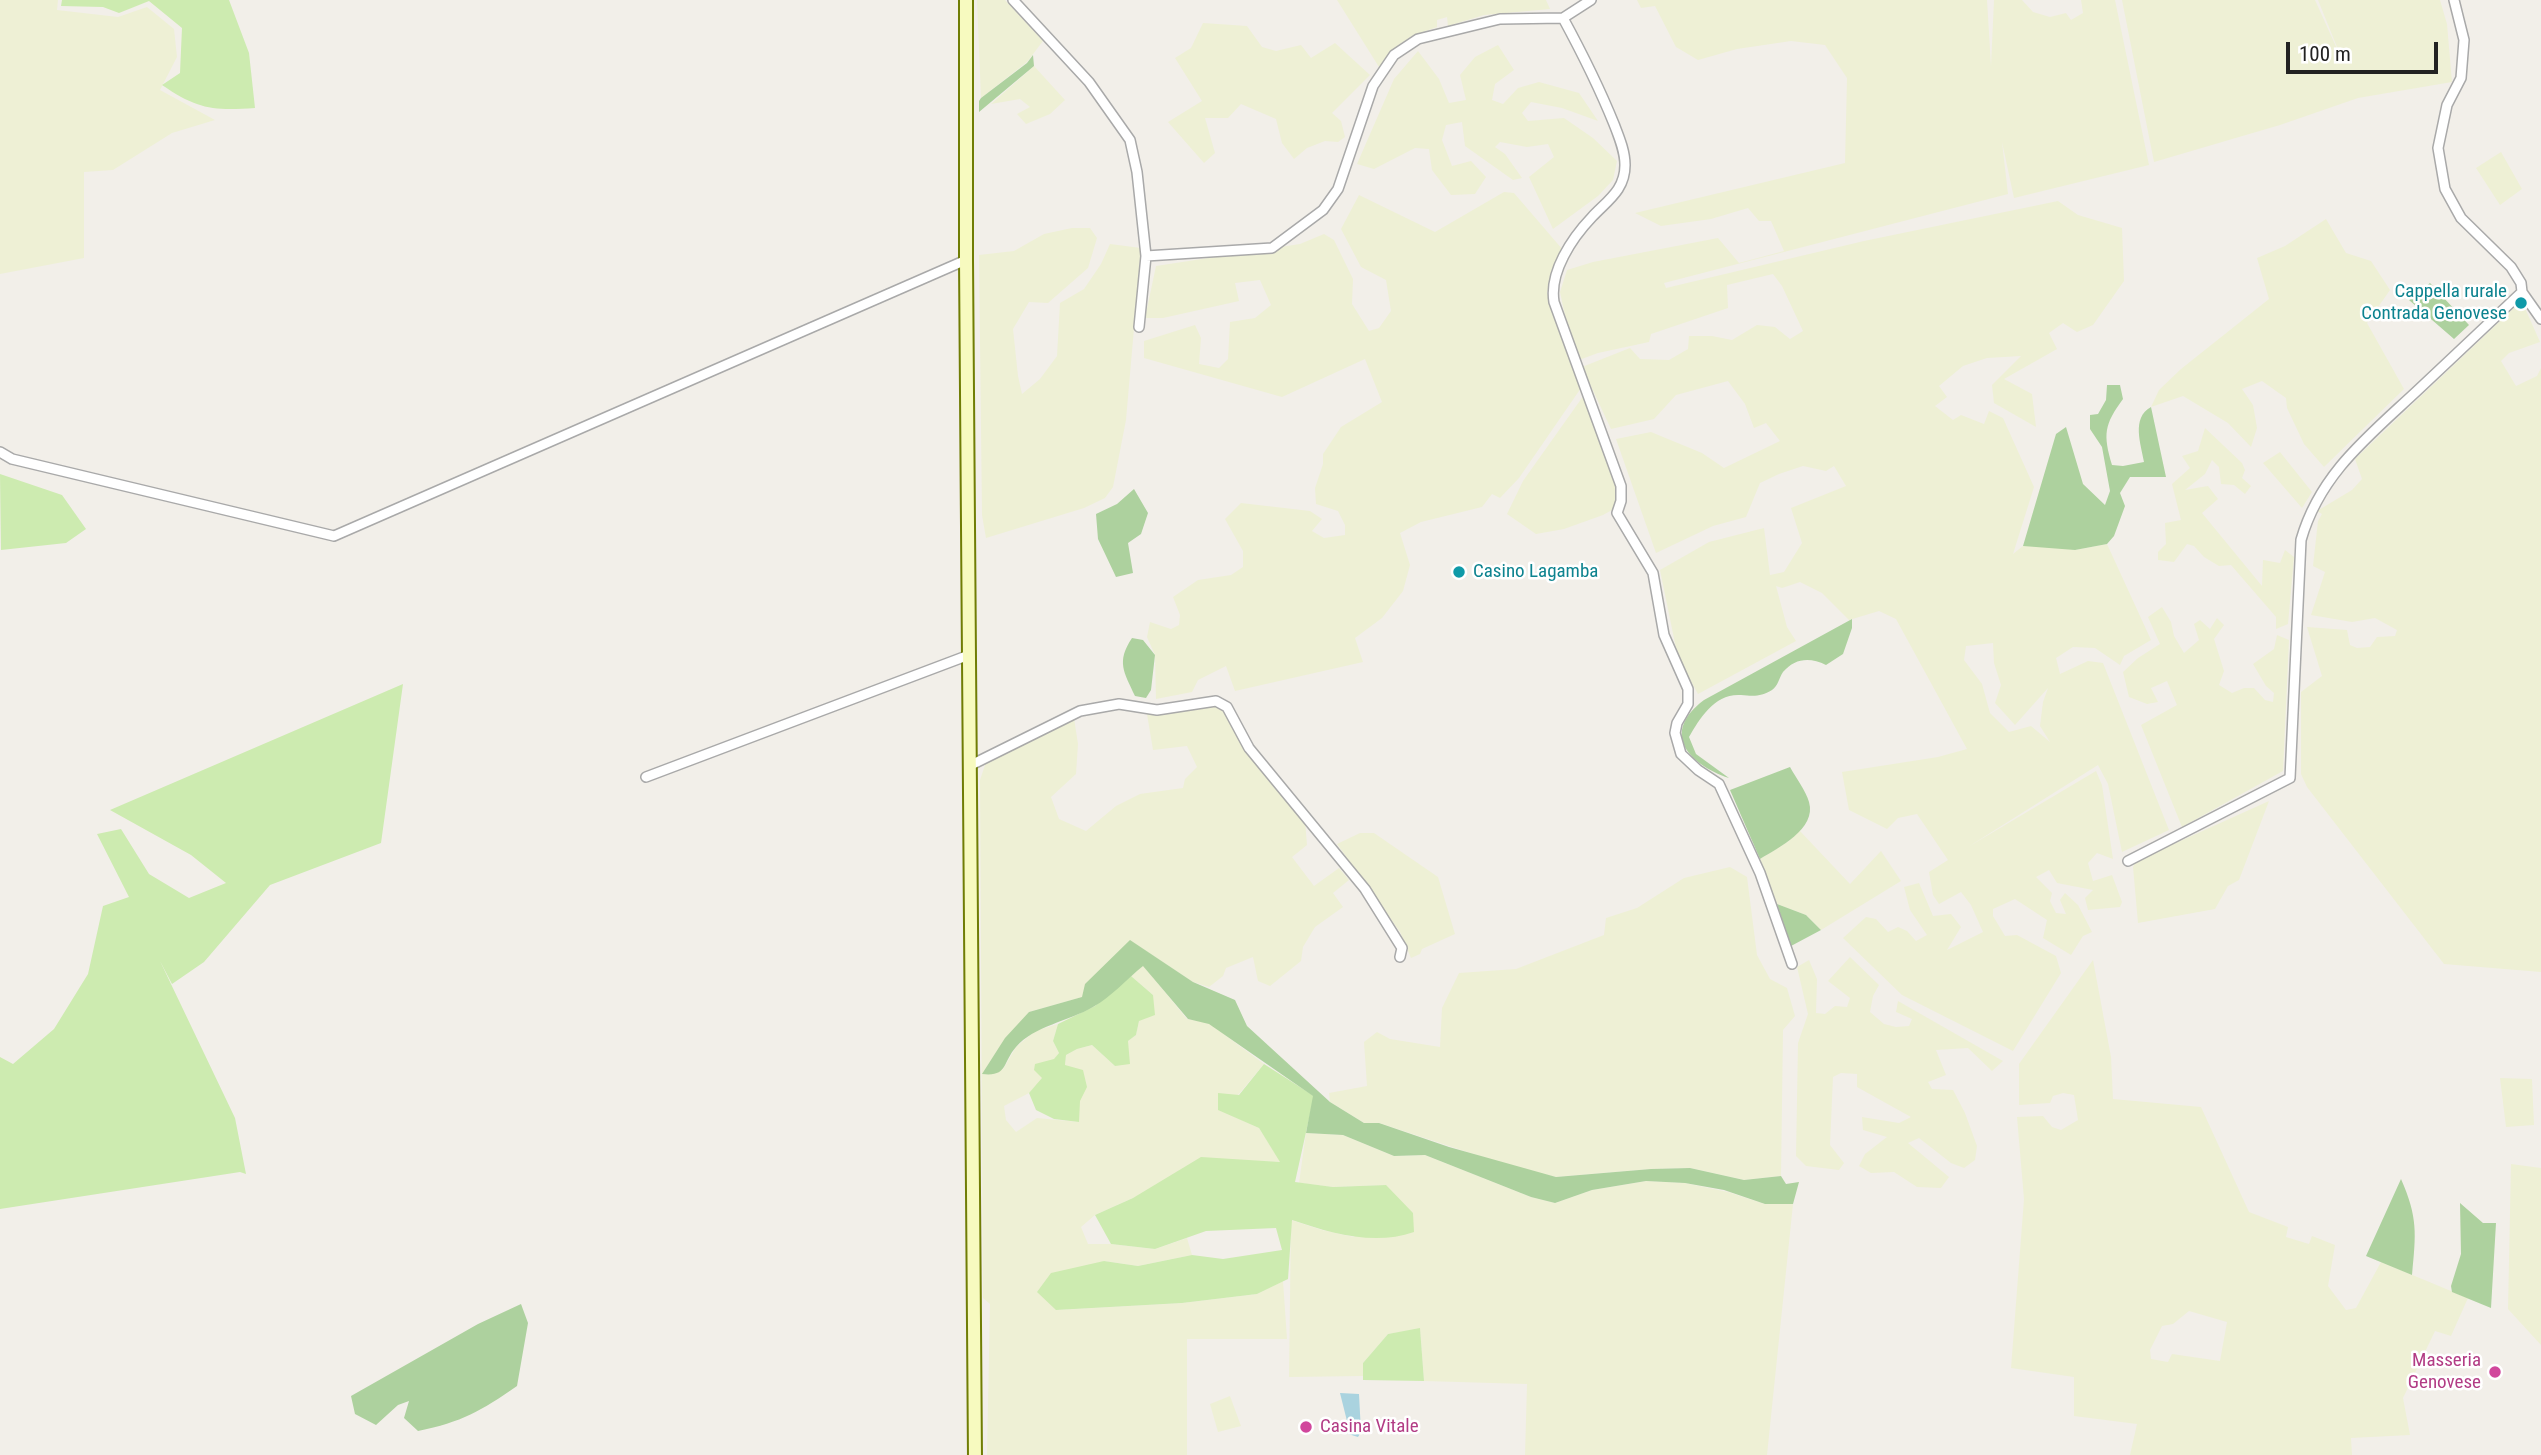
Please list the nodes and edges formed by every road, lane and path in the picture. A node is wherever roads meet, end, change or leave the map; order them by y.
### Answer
1 (966, 0) edge
2 (1013, 0) edge
3 (1591, 0) edge
4 (2454, 0) edge
5 (1563, 18) junction
6 (1146, 256) junction
7 (966, 260) junction
8 (2522, 292) junction
9 (2541, 319) edge
10 (1139, 327) dead end
11 (0, 452) edge
12 (968, 655) junction
13 (969, 766) junction
14 (646, 777) dead end
15 (2128, 861) dead end
16 (1400, 957) dead end
17 (1792, 964) dead end
18 (975, 1455) edge

1 - 7 main road
2 - 6 street
3 - 5 street
4 - 8 street
5 - 6 street
5 - 17 street
6 - 10 street
7 - 11 street
7 - 12 main road
8 - 9 street
8 - 15 street
12 - 13 main road
12 - 14 street
13 - 16 street
13 - 18 main road

